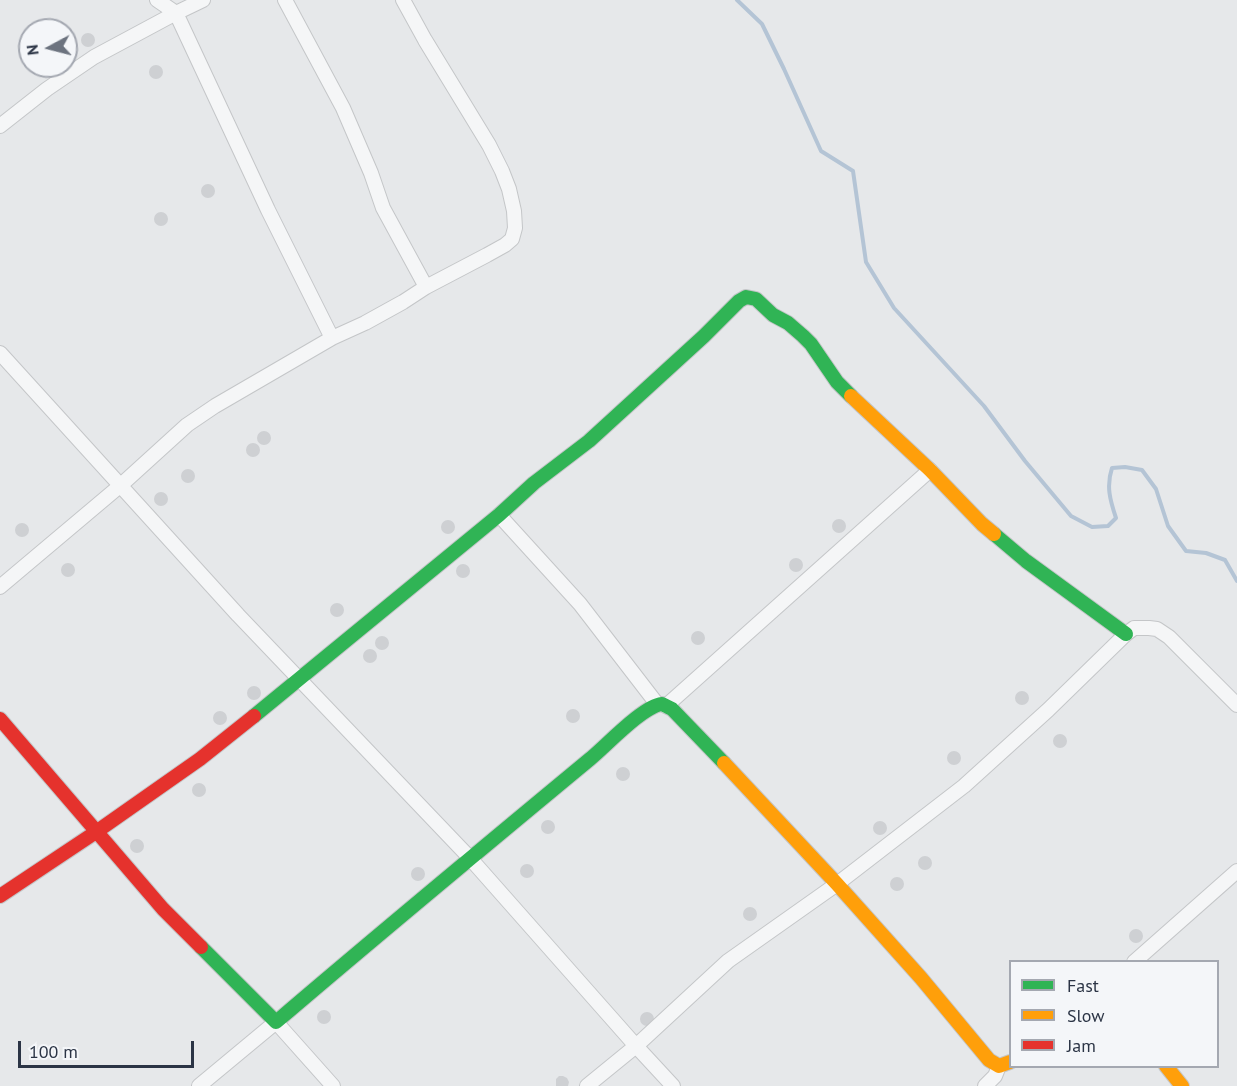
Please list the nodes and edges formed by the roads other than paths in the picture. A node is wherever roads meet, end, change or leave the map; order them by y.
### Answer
1 (158, 0) edge
2 (202, 0) edge
3 (285, 0) edge
4 (404, 0) edge
5 (176, 13) junction
6 (0, 126) edge
7 (426, 287) junction
8 (332, 338) junction
9 (0, 353) edge
10 (930, 470) junction
11 (121, 485) junction
12 (499, 515) junction
13 (0, 586) edge
14 (1126, 634) junction
15 (299, 680) junction
16 (662, 705) junction
17 (1237, 705) edge
18 (0, 720) edge
19 (96, 832) junction
20 (469, 857) junction
21 (1237, 871) edge
22 (837, 884) junction
23 (0, 896) edge
24 (1136, 960) edge
25 (276, 1022) junction
26 (636, 1046) junction
27 (1005, 1064) edge
28 (1168, 1068) edge
29 (199, 1086) edge
30 (333, 1086) edge
31 (587, 1086) edge
32 (673, 1086) edge
33 (986, 1086) edge
34 (1182, 1086) edge

1 - 5 street
2 - 5 street
3 - 7 street
4 - 7 street
5 - 6 street
5 - 8 street
7 - 8 street
8 - 11 street
9 - 11 street
10 - 12 street
10 - 14 street
10 - 16 street
11 - 13 street
11 - 15 street
12 - 15 street
12 - 16 street
14 - 17 street
14 - 22 street
15 - 19 street
15 - 20 street
16 - 20 street
16 - 22 street
18 - 19 street
19 - 23 street
19 - 25 street
20 - 25 street
20 - 26 street
21 - 24 street
22 - 26 street
22 - 27 street
25 - 29 street
25 - 30 street
26 - 31 street
26 - 32 street
27 - 33 street
28 - 34 street

